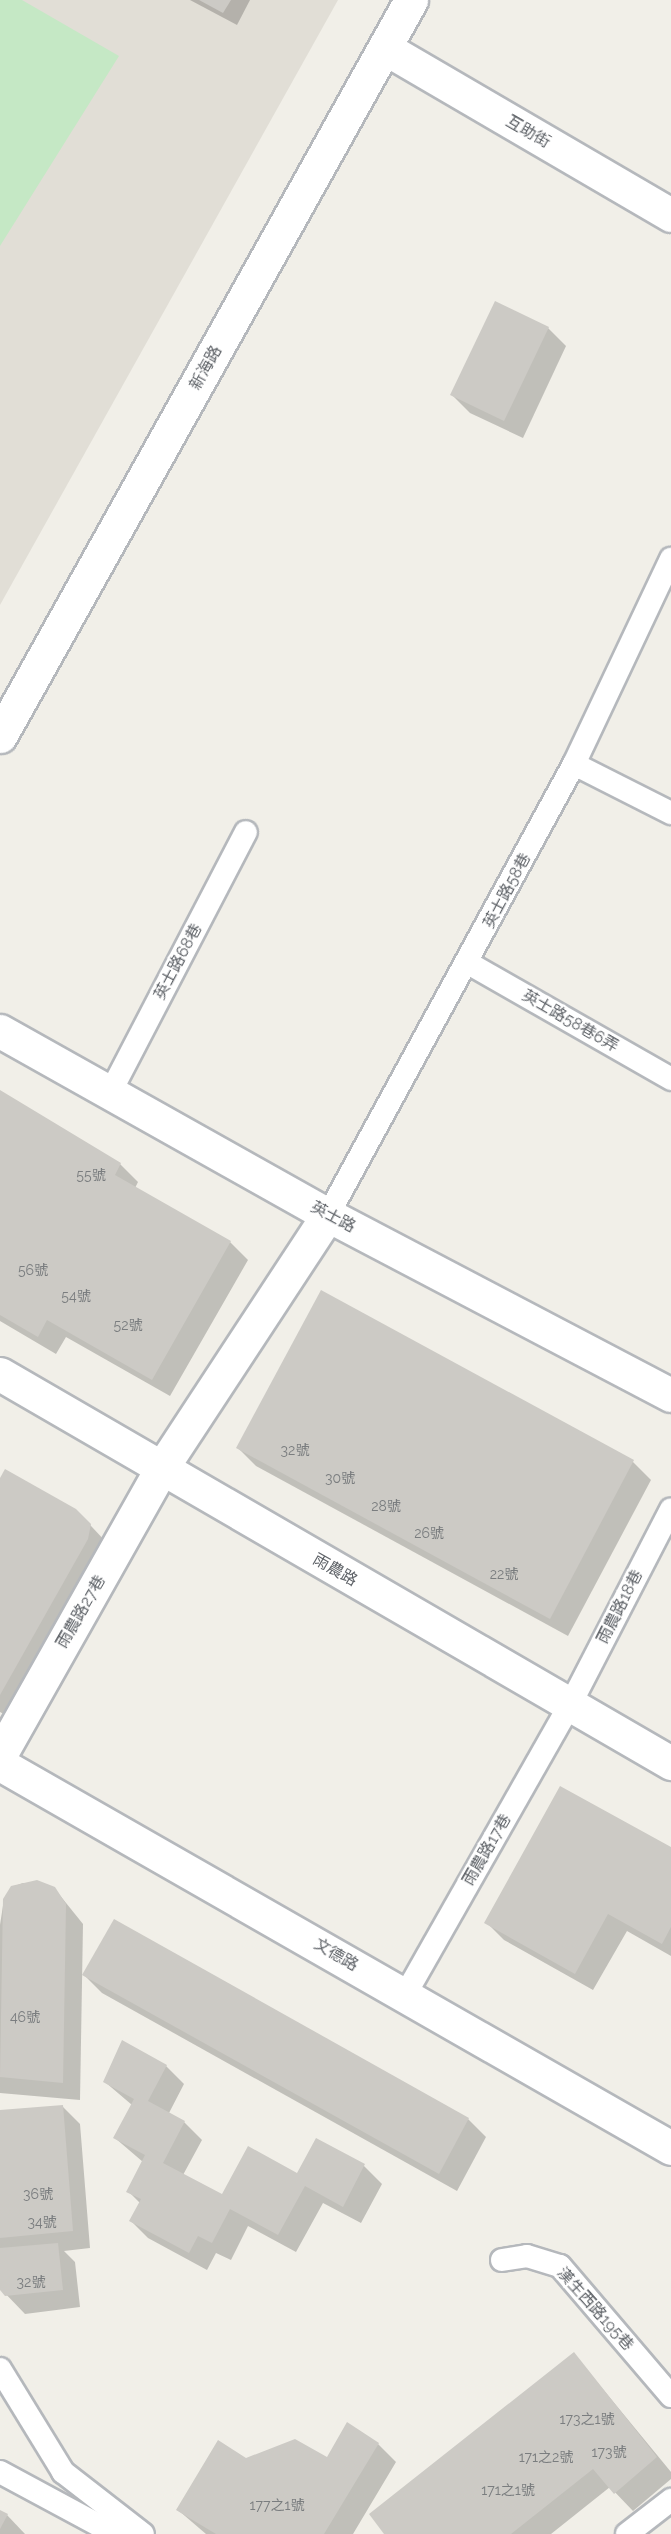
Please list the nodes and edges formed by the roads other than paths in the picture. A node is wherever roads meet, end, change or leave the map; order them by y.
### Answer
1 (411, 0) edge
2 (385, 48) junction
3 (671, 215) edge
4 (671, 559) edge
5 (0, 735) edge
6 (574, 764) junction
7 (671, 813) edge
8 (246, 832) dead end
9 (468, 963) junction
10 (0, 1031) edge
11 (671, 1079) edge
12 (110, 1093) junction
13 (328, 1215) junction
14 (0, 1374) edge
15 (671, 1395) edge
16 (161, 1469) junction
17 (671, 1509) edge
18 (570, 1705) junction
19 (0, 1755) edge
20 (671, 1763) edge
21 (0, 1764) edge
22 (405, 1995) junction
23 (671, 2148) edge
24 (502, 2260) dead end
25 (0, 2369) edge
26 (671, 2396) edge
27 (0, 2472) edge
28 (671, 2500) edge
29 (115, 2534) edge
30 (143, 2534) edge
31 (627, 2534) edge

1 - 2 street, 新海路
2 - 3 street, 互助街
2 - 5 street, 新海路
4 - 6 lane, 英士路58巷
6 - 7 lane
6 - 9 lane, 英士路58巷
8 - 12 lane, 英士路68巷
9 - 11 lane, 英士路58巷6弄
9 - 13 lane, 英士路58巷
10 - 12 street, 英士路
12 - 13 street, 英士路
13 - 15 street, 英士路
13 - 16 street, 雨農路27巷
14 - 16 street, 雨農路
16 - 18 street, 雨農路
16 - 19 street, 雨農路27巷
17 - 18 lane, 雨農路18巷
18 - 20 street, 雨農路
18 - 22 lane, 雨農路17巷
21 - 22 street, 文德路
22 - 23 street, 文德路
24 - 26 lane, 漢生西路195巷
25 - 30 lane
27 - 29 lane
28 - 31 lane

